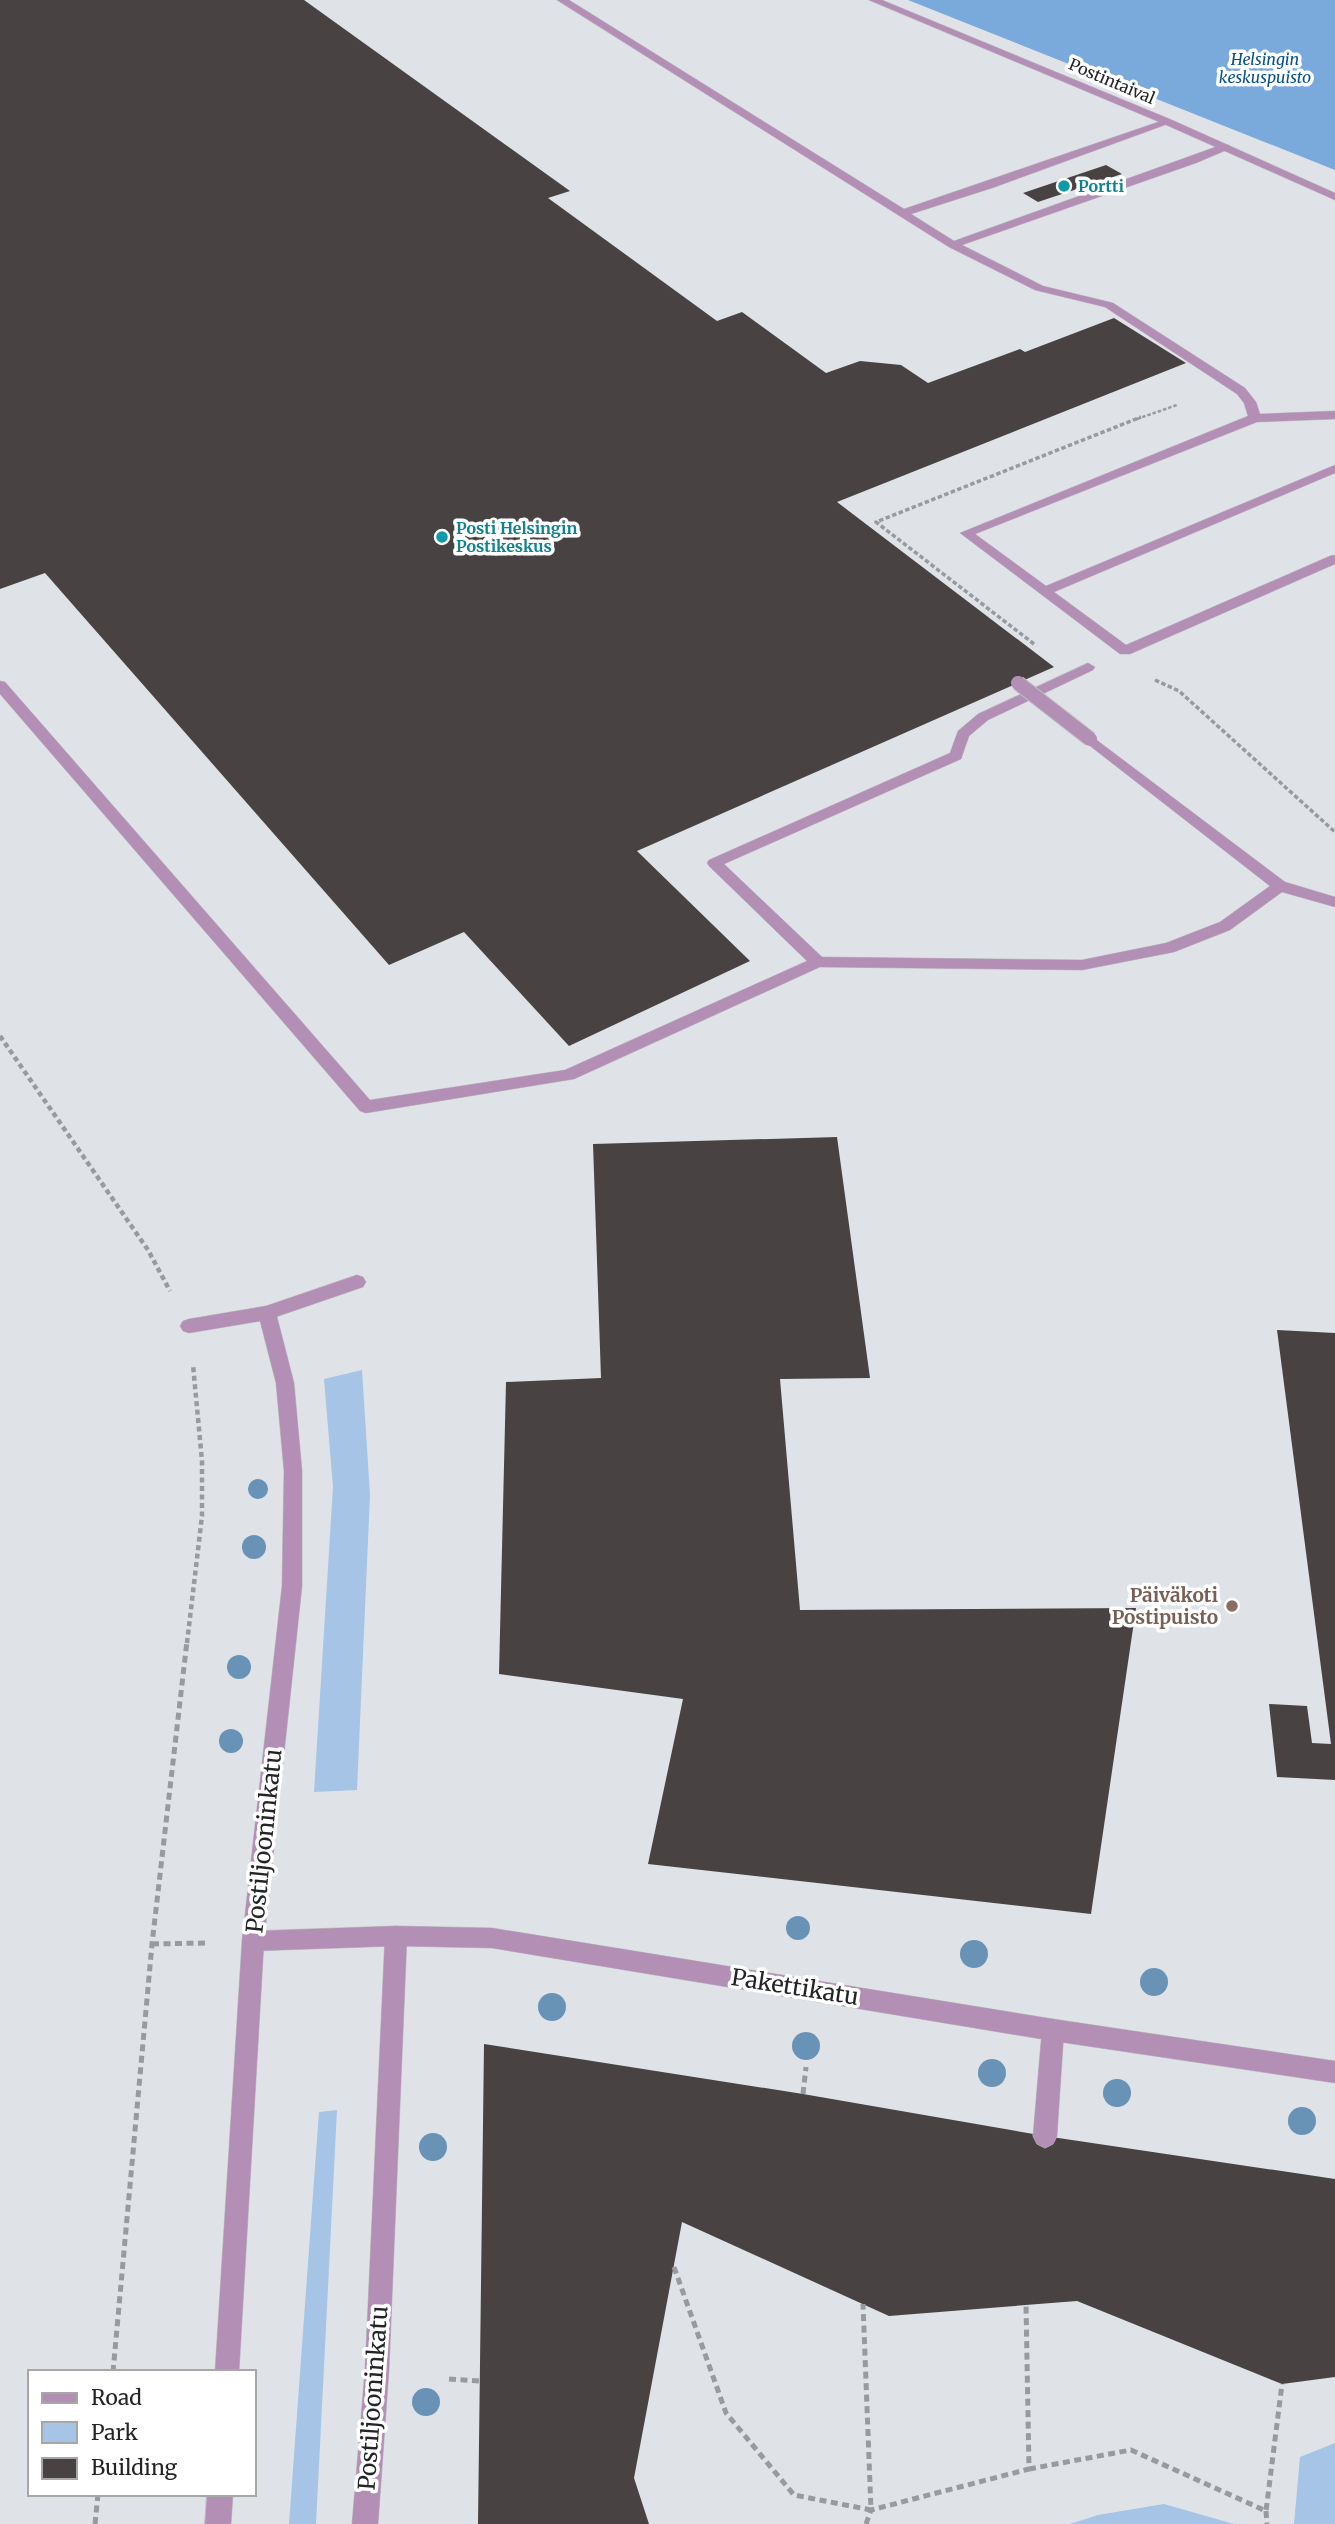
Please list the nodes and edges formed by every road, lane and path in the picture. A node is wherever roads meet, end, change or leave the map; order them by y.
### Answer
1 (562, 0) edge
2 (874, 0) edge
3 (1168, 122) junction
4 (1225, 147) junction
5 (1335, 197) edge
6 (900, 214) junction
7 (953, 245) junction
8 (1335, 415) edge
9 (1255, 418) junction
10 (1335, 469) edge
11 (1335, 559) edge
12 (1045, 591) junction
13 (1088, 667) dead end
14 (1018, 683) dead end
15 (0, 685) edge
16 (1280, 886) junction
17 (1335, 902) edge
18 (818, 962) junction
19 (0, 1036) edge
20 (357, 1282) dead end
21 (267, 1313) junction
22 (189, 1326) junction
23 (396, 1936) junction
24 (253, 1941) junction
25 (152, 1944) junction
26 (1053, 2030) junction
27 (806, 2067) dead end
28 (1335, 2071) edge
29 (803, 2094) dead end
30 (1045, 2136) dead end
31 (674, 2267) dead end
32 (863, 2304) dead end
33 (1026, 2305) dead end
34 (113, 2370) edge
35 (227, 2370) edge
36 (449, 2379) dead end
37 (480, 2381) dead end
38 (1282, 2384) dead end
39 (1029, 2469) junction
40 (98, 2496) edge
41 (220, 2496) edge
42 (871, 2510) junction
43 (1266, 2511) junction
44 (95, 2524) edge
45 (218, 2524) edge
46 (365, 2524) edge
47 (866, 2524) edge
48 (1267, 2524) edge

1 - 6 street
2 - 3 street, Postintaival
3 - 4 street, Postintaival
3 - 6 street
4 - 5 street, Postintaival
4 - 7 street
6 - 7 street
7 - 9 street
8 - 9 street
9 - 12 street
10 - 12 street
11 - 12 street
13 - 18 street
14 - 16 street, bridge
15 - 18 street
16 - 17 street
16 - 18 street
19 - 22 path
20 - 21 street
21 - 22 street
21 - 24 street, Postiljooninkatu
22 - 25 path
23 - 24 street, Pakettikatu
23 - 26 street, Pakettikatu
23 - 46 street, Postiljooninkatu
24 - 25 path
24 - 35 street, Postiljooninkatu
25 - 34 path
26 - 28 street, Pakettikatu
26 - 30 street
27 - 29 path
31 - 42 path
32 - 42 path
33 - 39 path
36 - 37 path
38 - 43 path
39 - 42 path
39 - 43 path
40 - 44 path
41 - 45 street
42 - 47 path
43 - 48 path

